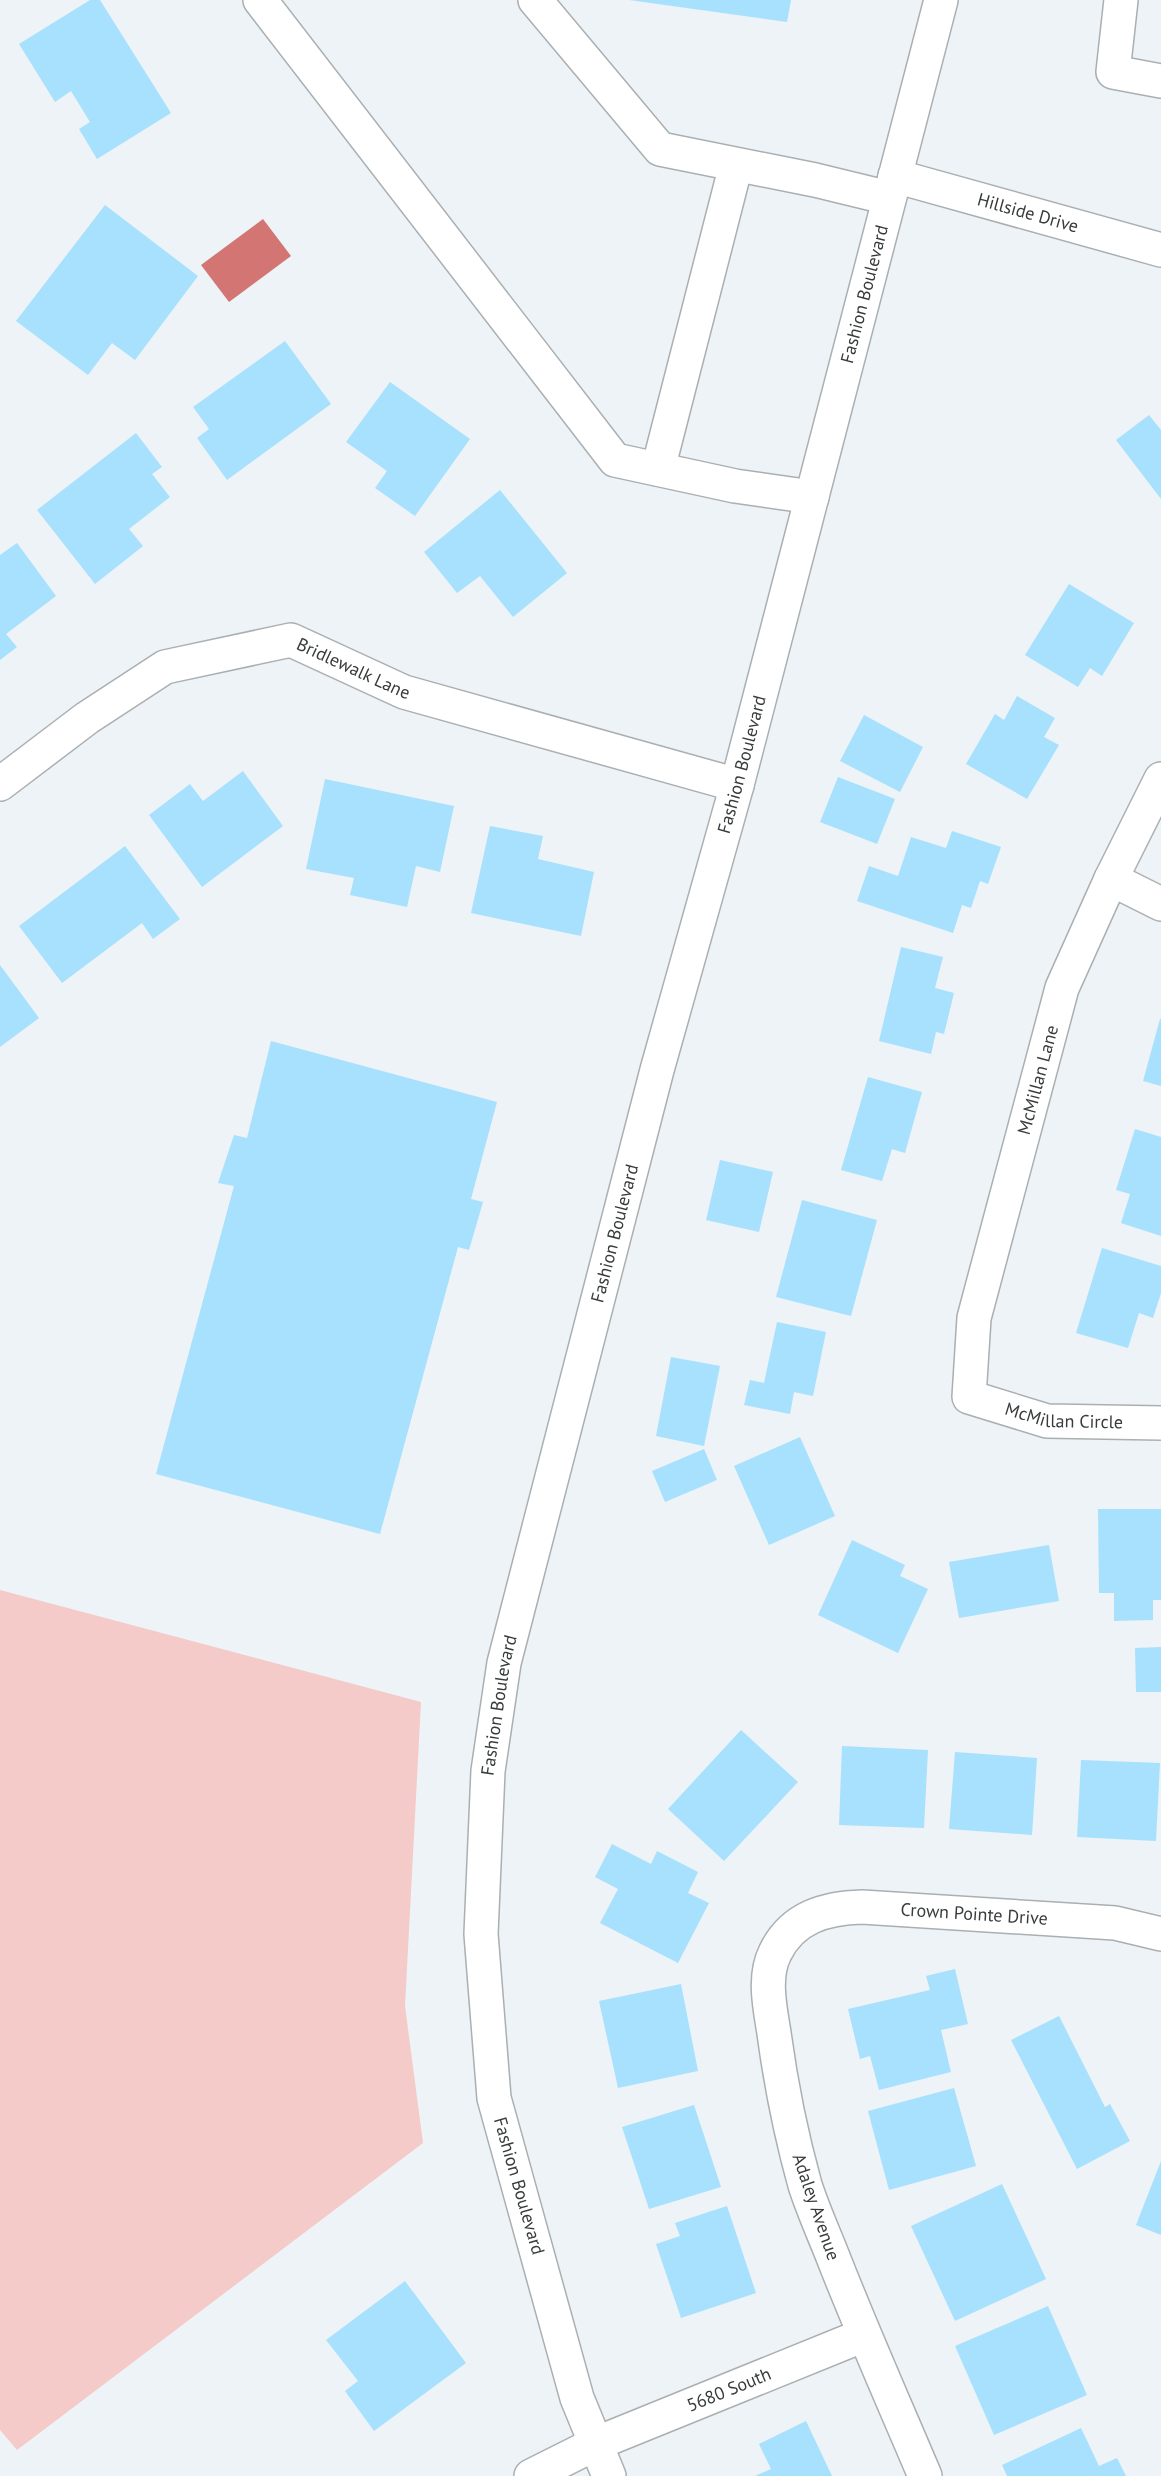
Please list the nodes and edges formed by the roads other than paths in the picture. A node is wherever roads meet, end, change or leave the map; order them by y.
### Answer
1 (260, 0) edge
2 (536, 0) edge
3 (941, 0) edge
4 (1121, 0) edge
5 (1161, 81) edge
6 (736, 165) junction
7 (892, 187) junction
8 (1161, 250) edge
9 (658, 469) junction
10 (812, 497) junction
11 (1161, 779) edge
12 (0, 784) edge
13 (737, 785) junction
14 (1111, 879) junction
15 (1161, 904) edge
16 (969, 1397) joint
17 (1161, 1423) edge
18 (790, 1929) joint
19 (1161, 1934) edge
20 (864, 2335) junction
21 (595, 2444) junction
22 (531, 2476) edge
23 (609, 2476) edge
24 (925, 2476) edge

1 - 9 street
2 - 6 street, Hillside Drive
3 - 7 street, Fashion Boulevard
4 - 5 street
6 - 7 street, Hillside Drive
6 - 9 street
7 - 8 street, Hillside Drive
7 - 10 street, Fashion Boulevard
9 - 10 street
10 - 13 street, Fashion Boulevard
11 - 14 street, McMillan Lane
12 - 13 street, Bridlewalk Lane
13 - 21 street, Fashion Boulevard
14 - 15 street
14 - 16 street, McMillan Lane
16 - 17 street, McMillan Circle
18 - 19 street, Crown Pointe Drive
18 - 20 street, Adaley Avenue
20 - 21 street, 5680 South
20 - 24 street, Adaley Avenue
21 - 22 street, 5680 South
21 - 23 street, Fashion Boulevard

